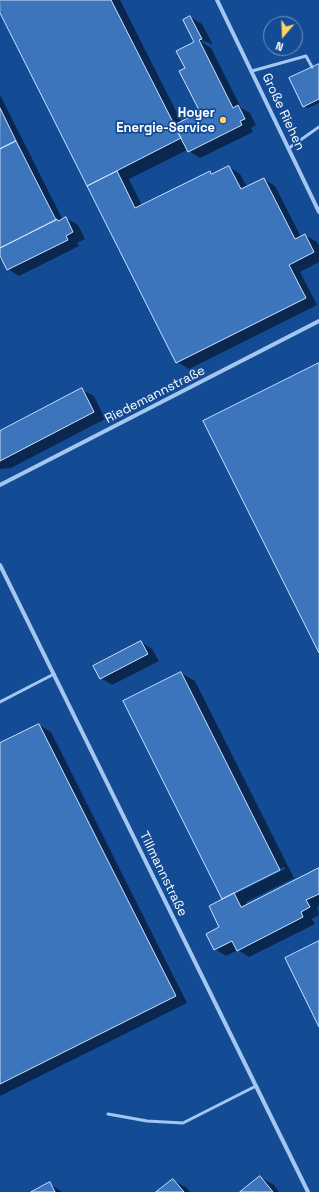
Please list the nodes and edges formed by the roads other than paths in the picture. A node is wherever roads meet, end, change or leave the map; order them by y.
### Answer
1 (216, 0) edge
2 (312, 67) dead end
3 (252, 71) junction
4 (319, 127) edge
5 (288, 148) junction
6 (319, 212) edge
7 (319, 321) edge
8 (0, 486) edge
9 (0, 565) edge
10 (54, 674) junction
11 (0, 702) edge
12 (256, 1086) junction
13 (108, 1114) dead end
14 (308, 1192) edge

1 - 3 street, Große Riehen
2 - 3 lane
3 - 5 street, Große Riehen
4 - 5 lane
5 - 6 street, Große Riehen
7 - 8 street, Riedemannstraße
9 - 10 street, Tillmannstraße
10 - 11 lane
10 - 12 street, Tillmannstraße
12 - 13 lane
12 - 14 street, Tillmannstraße

